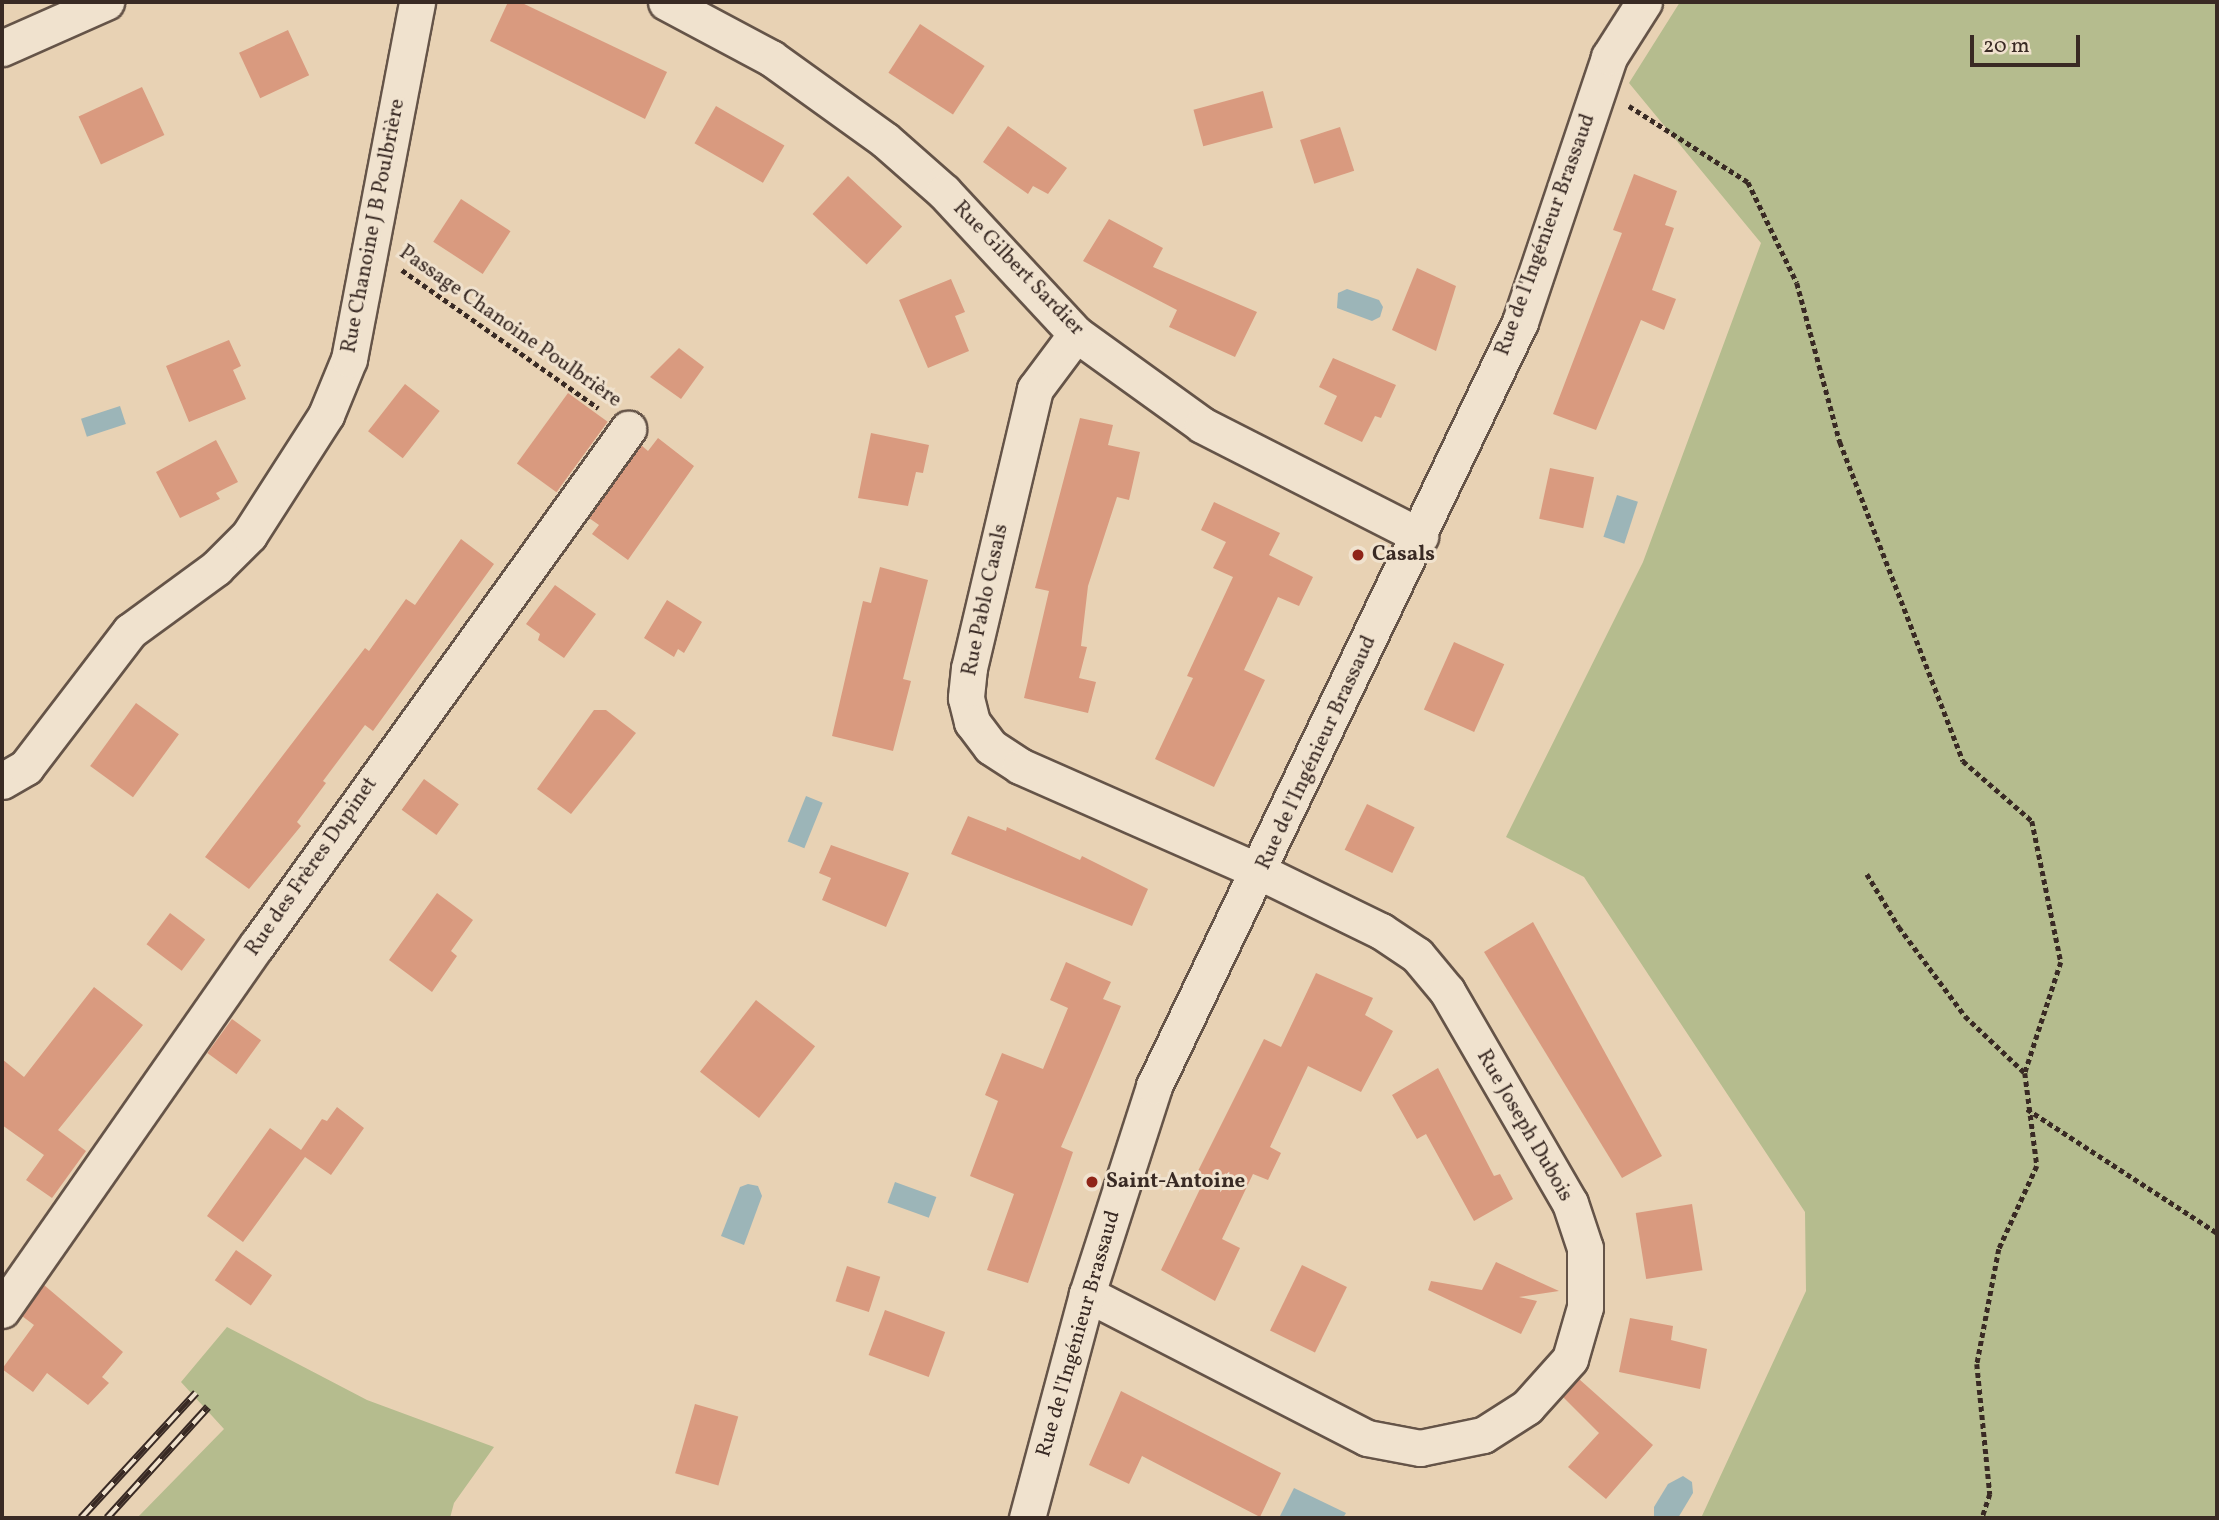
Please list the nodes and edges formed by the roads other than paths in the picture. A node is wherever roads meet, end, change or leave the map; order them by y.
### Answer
1 (106, 2) edge
2 (417, 2) edge
3 (666, 2) edge
4 (1644, 2) edge
5 (2, 48) edge
6 (1076, 334) junction
7 (628, 429) road end
8 (1420, 536) junction
9 (2, 781) edge
10 (1260, 872) junction
11 (1087, 1294) junction
12 (2, 1310) edge
13 (1027, 1518) edge

1 - 5 street
2 - 9 street, Rue Chanoine J B Poulbrière
3 - 6 street, Rue Gilbert Sardier
4 - 8 street, Rue de l'Ingénieur Brassaud
6 - 8 street, Rue Gilbert Sardier
6 - 10 street, Rue Pablo Casals
7 - 12 street, Rue des Frères Dupinet
8 - 10 street, Rue de l'Ingénieur Brassaud
10 - 11 street, Rue de l'Ingénieur Brassaud
10 - 11 street, Rue Joseph Dubois
11 - 13 street, Rue de l'Ingénieur Brassaud

